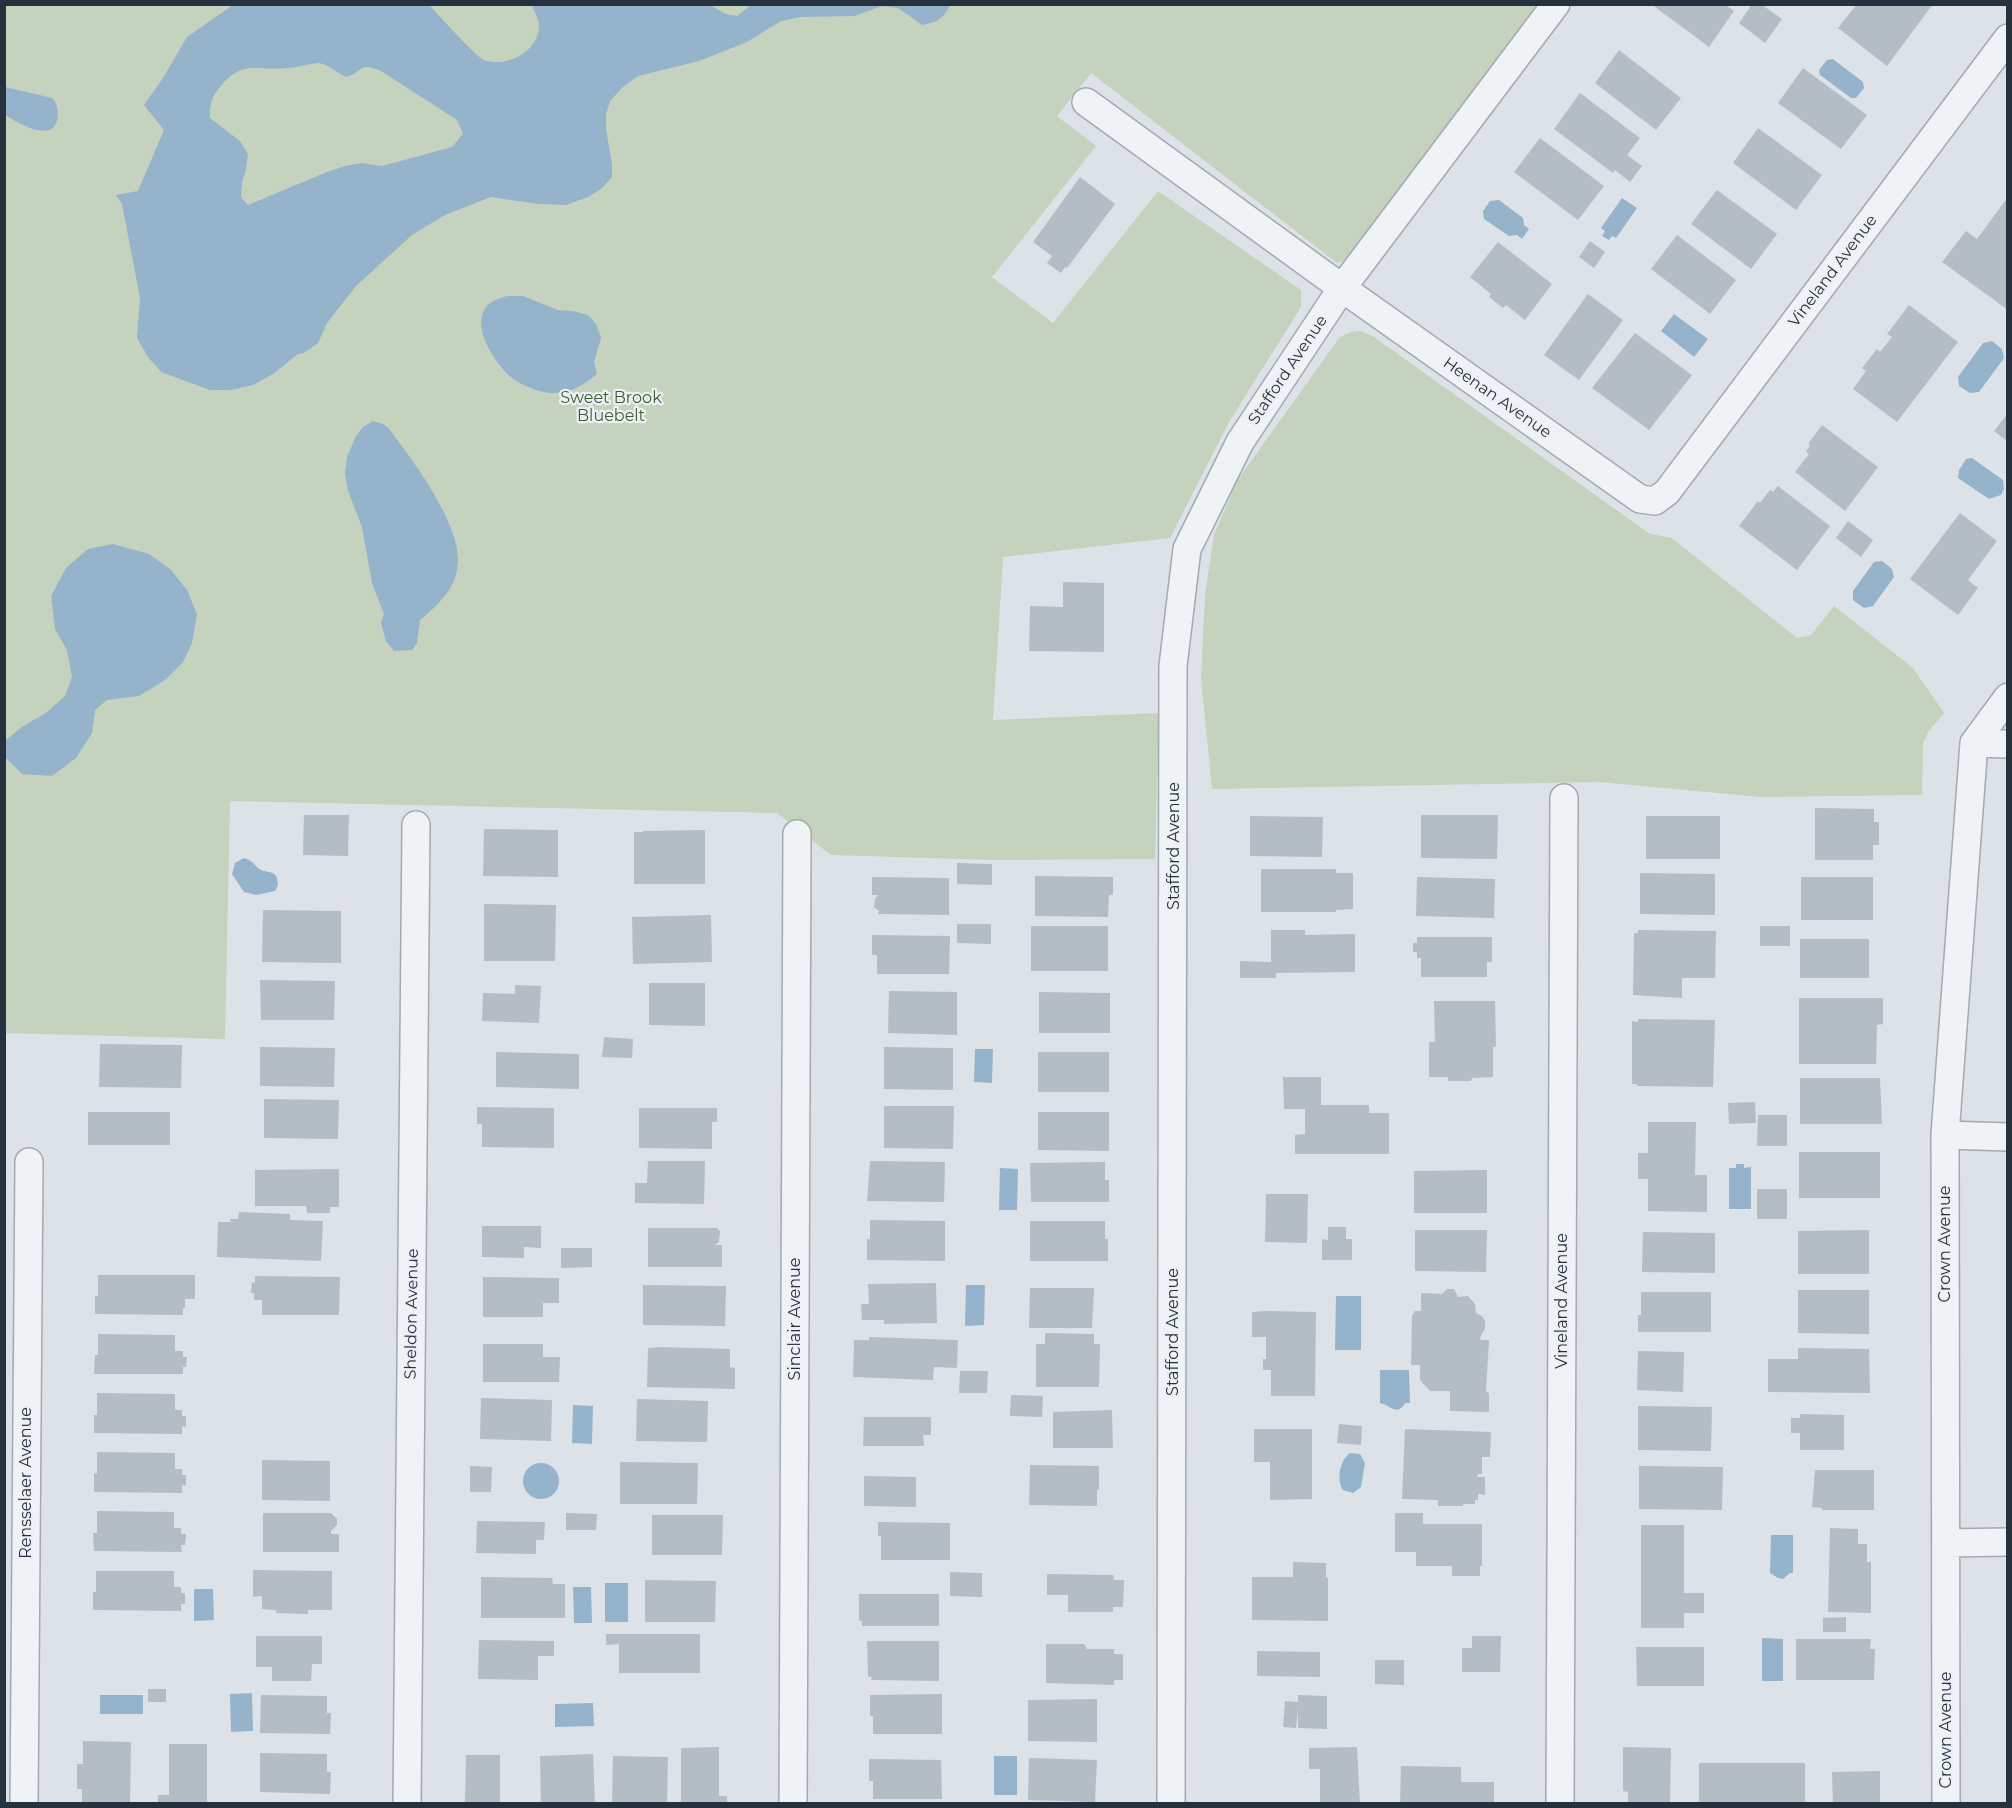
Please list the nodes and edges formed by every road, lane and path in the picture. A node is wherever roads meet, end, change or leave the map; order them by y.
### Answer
1 (1556, 4) edge
2 (2007, 38) edge
3 (1086, 102) dead end
4 (1342, 288) junction
5 (1655, 501) joint
6 (2007, 697) edge
7 (1974, 743) junction
8 (2007, 744) edge
9 (1564, 798) dead end
10 (416, 825) dead end
11 (797, 834) dead end
12 (1945, 1135) junction
13 (2007, 1137) edge
14 (29, 1162) dead end
15 (2007, 1542) edge
16 (1946, 1543) junction
17 (24, 1803) edge
18 (407, 1803) edge
19 (793, 1803) edge
20 (1171, 1803) edge
21 (1560, 1803) edge
22 (1946, 1803) edge

1 - 4 street, Stafford Avenue
2 - 5 street, Vineland Avenue
3 - 4 street, Heenan Avenue
4 - 5 street, Heenan Avenue
4 - 20 street, Stafford Avenue
6 - 7 street
7 - 8 street
7 - 12 street, Crown Avenue
9 - 21 street, Vineland Avenue
10 - 18 street, Sheldon Avenue
11 - 19 street, Sinclair Avenue
12 - 13 street
12 - 16 street, Crown Avenue
14 - 17 street, Rensselaer Avenue
15 - 16 street
16 - 22 street, Crown Avenue

